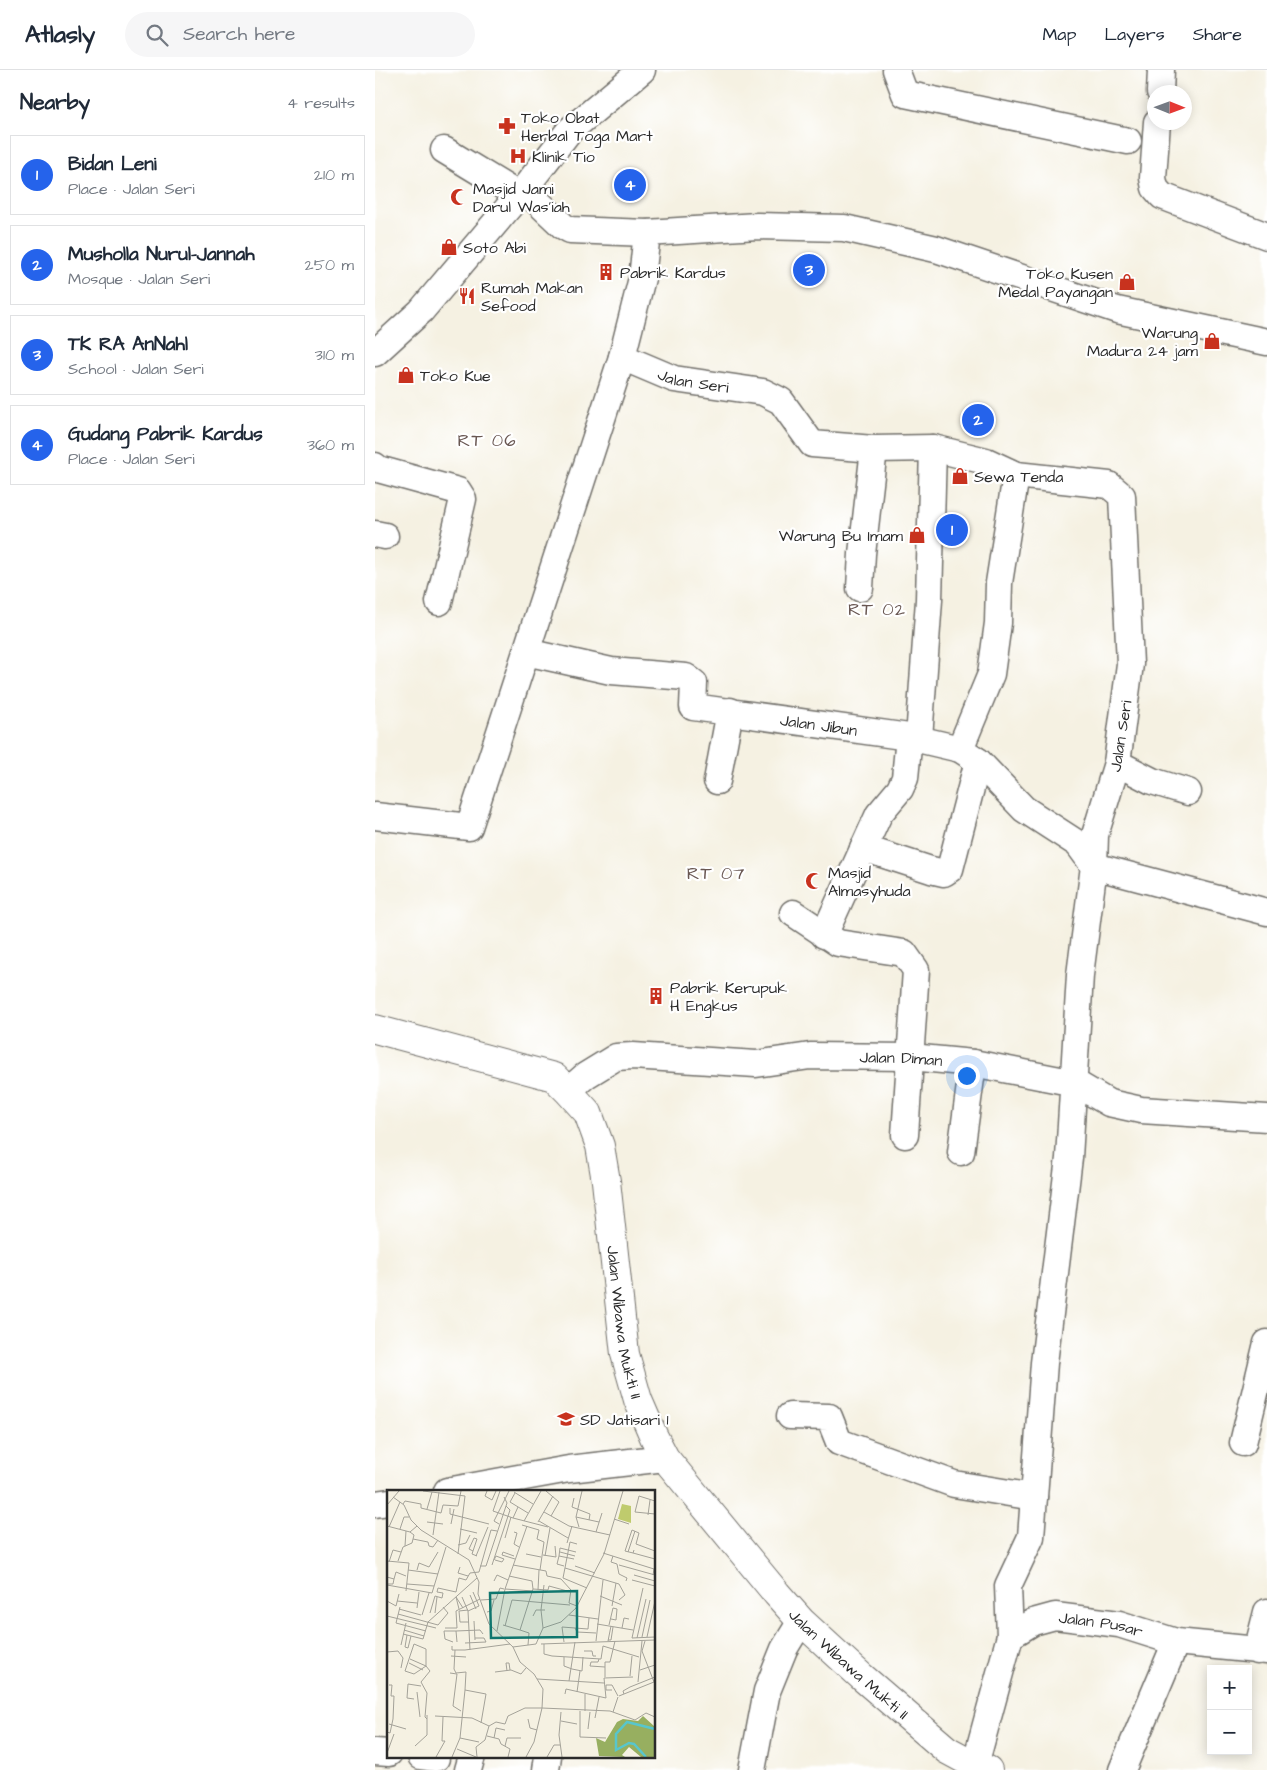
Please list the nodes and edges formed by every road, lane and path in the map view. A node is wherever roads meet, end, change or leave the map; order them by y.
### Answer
1 (642, 70) edge
2 (896, 70) edge
3 (1161, 70) edge
4 (1160, 85) edge
5 (1156, 130) edge
6 (1128, 142) dead end
7 (444, 150) dead end
8 (521, 192) junction
9 (647, 233) junction
10 (1267, 236) edge
11 (1267, 342) edge
12 (375, 353) edge
13 (622, 358) junction
14 (873, 448) junction
15 (933, 448) junction
16 (375, 466) edge
17 (1015, 475) junction
18 (860, 588) dead end
19 (439, 602) dead end
20 (527, 652) junction
21 (730, 711) junction
22 (914, 737) junction
23 (969, 755) junction
24 (1117, 763) junction
25 (717, 781) dead end
26 (1188, 792) dead end
27 (375, 816) edge
28 (863, 848) junction
29 (1094, 866) junction
30 (1267, 912) edge
31 (793, 913) dead end
32 (825, 935) junction
33 (375, 1029) edge
34 (911, 1057) junction
35 (973, 1063) junction
36 (1075, 1083) junction
37 (568, 1090) junction
38 (1267, 1118) edge
39 (905, 1135) dead end
40 (961, 1152) dead end
41 (1267, 1343) edge
42 (790, 1416) dead end
43 (1243, 1443) dead end
44 (665, 1458) junction
45 (569, 1480) edge
46 (458, 1490) edge
47 (1035, 1497) junction
48 (1267, 1612) edge
49 (801, 1620) junction
50 (1010, 1636) junction
51 (1176, 1642) junction
52 (1262, 1651) edge
53 (981, 1767) edge
54 (752, 1770) edge
55 (1122, 1770) edge

1 - 8 street
2 - 6 street
3 - 4 street
5 - 10 street
7 - 8 street
8 - 9 street
8 - 12 street
9 - 11 street
9 - 13 street
13 - 14 street, Jalan Seri
13 - 20 street
14 - 15 street, Jalan Seri
14 - 18 street
15 - 17 street, Jalan Seri
15 - 22 street
16 - 19 street
17 - 23 street
17 - 24 street, Jalan Seri
20 - 21 street, Jalan Jibun
20 - 27 street
21 - 22 street, Jalan Jibun
21 - 25 street
22 - 23 street, Jalan Jibun
22 - 28 street
23 - 28 street
23 - 29 street
24 - 26 street
24 - 29 street, Jalan Seri
28 - 32 street
29 - 30 street
29 - 36 street, Jalan Seri
31 - 32 street
32 - 34 street
33 - 37 main road, Jalan Wibawa Mukti II
34 - 35 street, Jalan Diman
34 - 37 street, Jalan Diman
34 - 39 street
35 - 36 street, Jalan Diman
35 - 40 street
36 - 38 street, Jalan Diman
36 - 47 street, Jalan Seri
37 - 44 main road, Jalan Wibawa Mukti II
41 - 43 street
42 - 47 street
44 - 45 street
44 - 49 main road, Jalan Wibawa Mukti II
45 - 46 street
47 - 50 street, Jalan Seri
48 - 52 street
49 - 53 main road, Jalan Wibawa Mukti II
49 - 54 street
50 - 51 street, Jalan Pusar
50 - 53 street
51 - 52 street, Jalan Pusar
51 - 55 street

